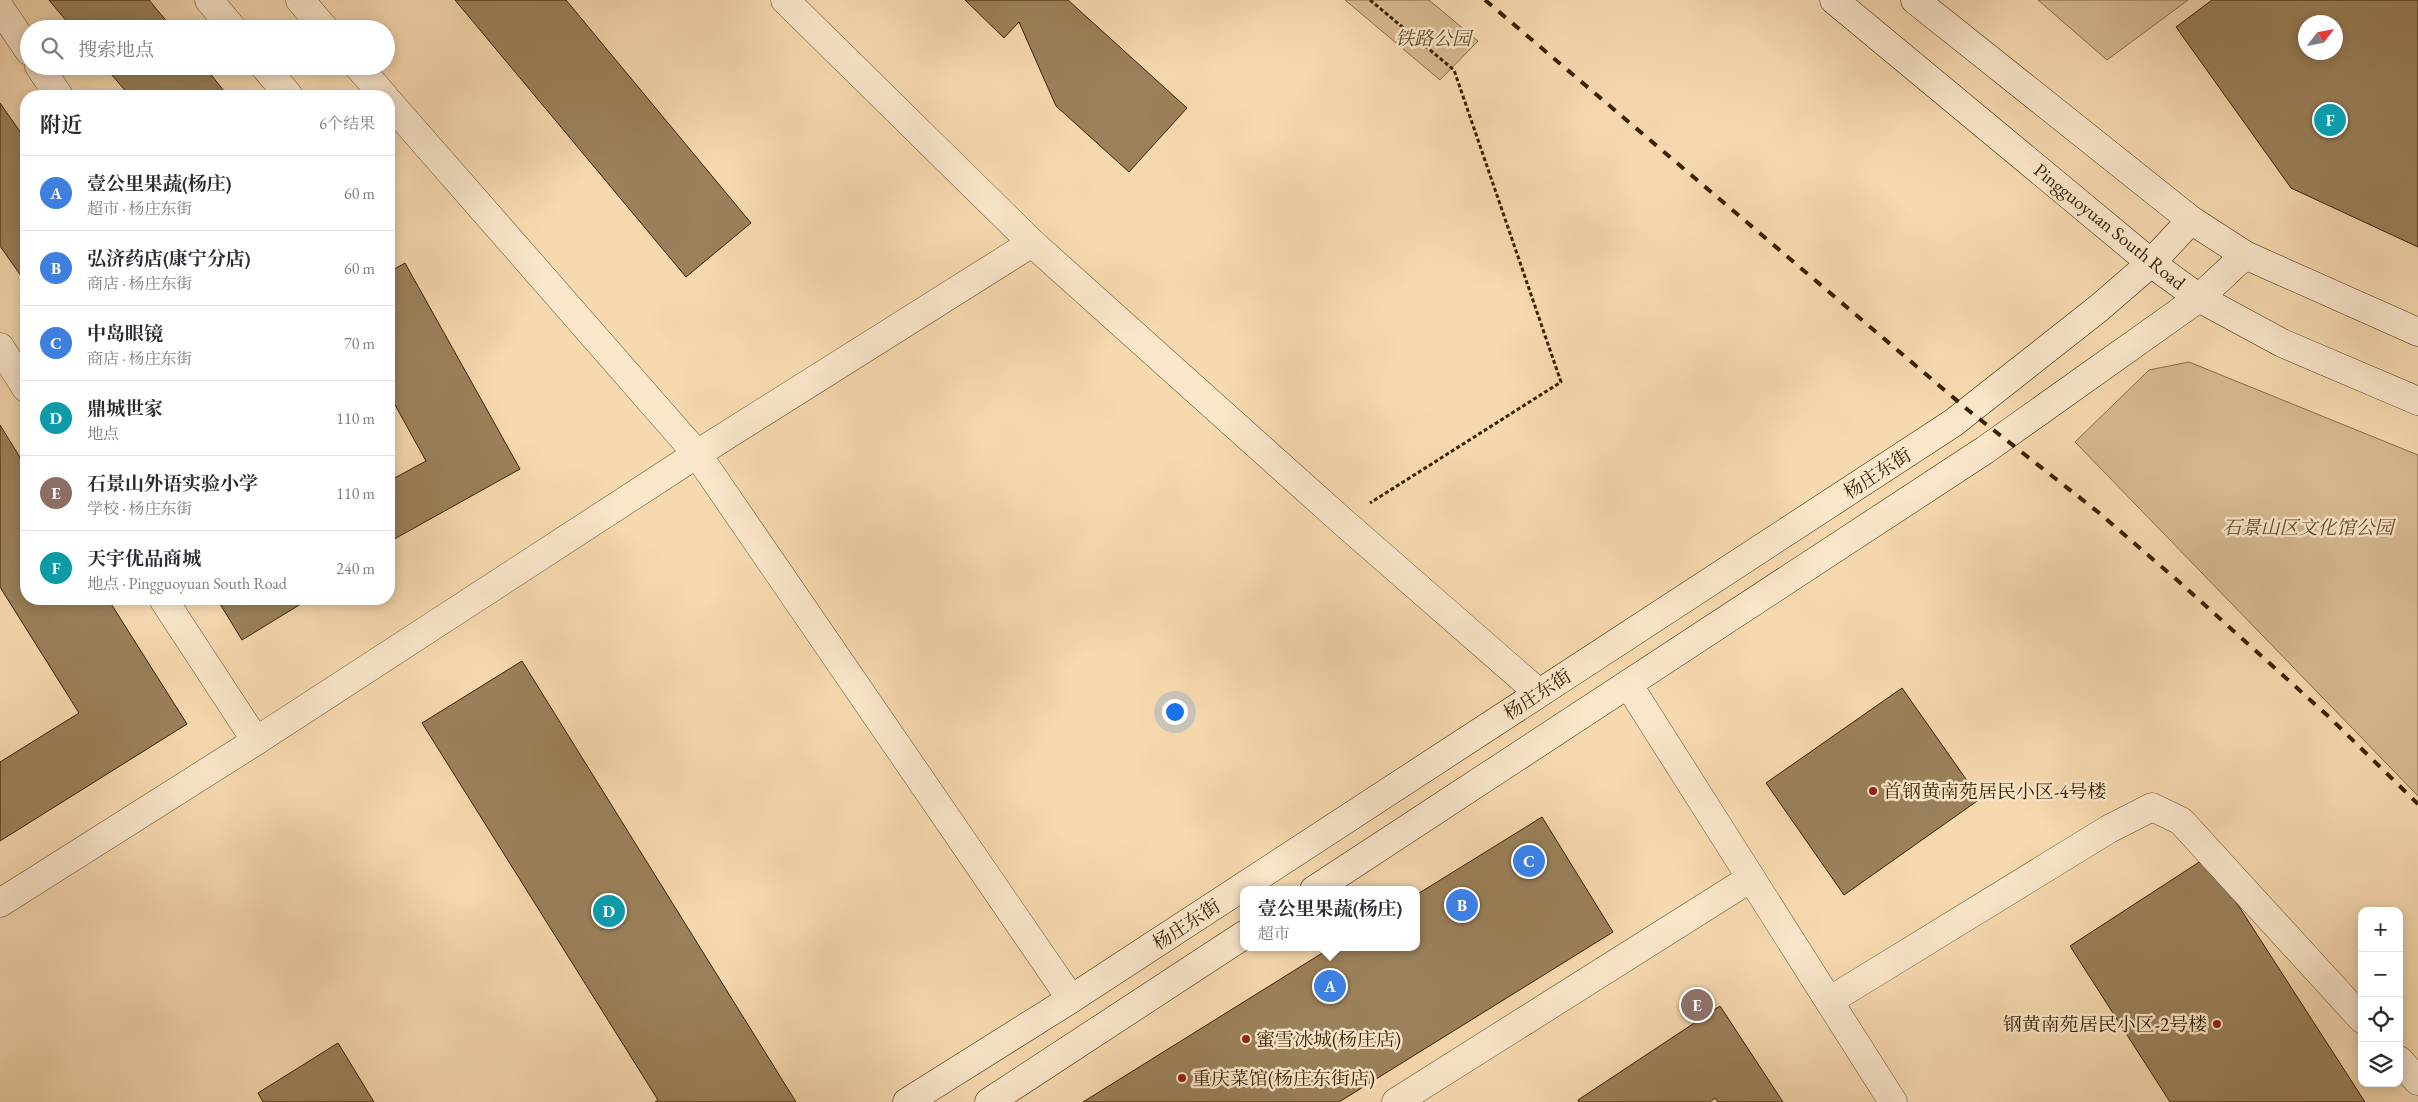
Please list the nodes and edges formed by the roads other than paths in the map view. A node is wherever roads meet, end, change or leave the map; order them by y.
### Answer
1 (209, 0) edge
2 (300, 0) edge
3 (785, 0) edge
4 (1834, 0) edge
5 (1915, 0) edge
6 (0, 8) edge
7 (226, 20) edge
8 (317, 20) edge
9 (20, 38) edge
10 (45, 75) edge
11 (272, 75) edge
12 (366, 75) edge
13 (55, 90) edge
14 (284, 90) edge
15 (379, 90) edge
16 (395, 109) edge
17 (2191, 220) junction
18 (1032, 243) junction
19 (2245, 255) junction
20 (2150, 263) junction
21 (2199, 298) junction
22 (2418, 332) edge
23 (0, 347) edge
24 (20, 376) edge
25 (2418, 401) edge
26 (696, 454) junction
27 (167, 605) edge
28 (1628, 684) junction
29 (1539, 693) junction
30 (256, 741) junction
31 (1751, 878) junction
32 (1244, 886) edge
33 (1320, 886) edge
34 (1240, 888) edge
35 (0, 903) edge
36 (1240, 939) edge
37 (1071, 999) junction
38 (1829, 1001) junction
39 (2358, 1015) edge
40 (2403, 1064) edge
41 (2418, 1080) edge
42 (907, 1102) edge
43 (989, 1102) edge
44 (1396, 1102) edge
45 (1893, 1102) edge

1 - 7 street
2 - 8 street
3 - 18 street
4 - 20 street, Pingguoyuan South Road
5 - 17 street
6 - 9 street
10 - 13 street
11 - 14 street
12 - 15 street
16 - 26 street
17 - 19 street
17 - 20 street, 杨庄东街
18 - 26 street
18 - 29 street
19 - 21 street
19 - 22 street
20 - 21 street, Pingguoyuan South Road
20 - 29 street, 杨庄东街
21 - 25 street, Pingguoyuan South Road
21 - 28 street
23 - 24 street
26 - 30 street
26 - 37 street
27 - 30 street
28 - 31 street
28 - 33 street
29 - 32 street, 杨庄东街
30 - 35 street
31 - 38 street
31 - 44 street
34 - 37 street, 杨庄东街
36 - 43 street
37 - 42 street, 杨庄东街
38 - 39 street
38 - 45 street
40 - 41 street

